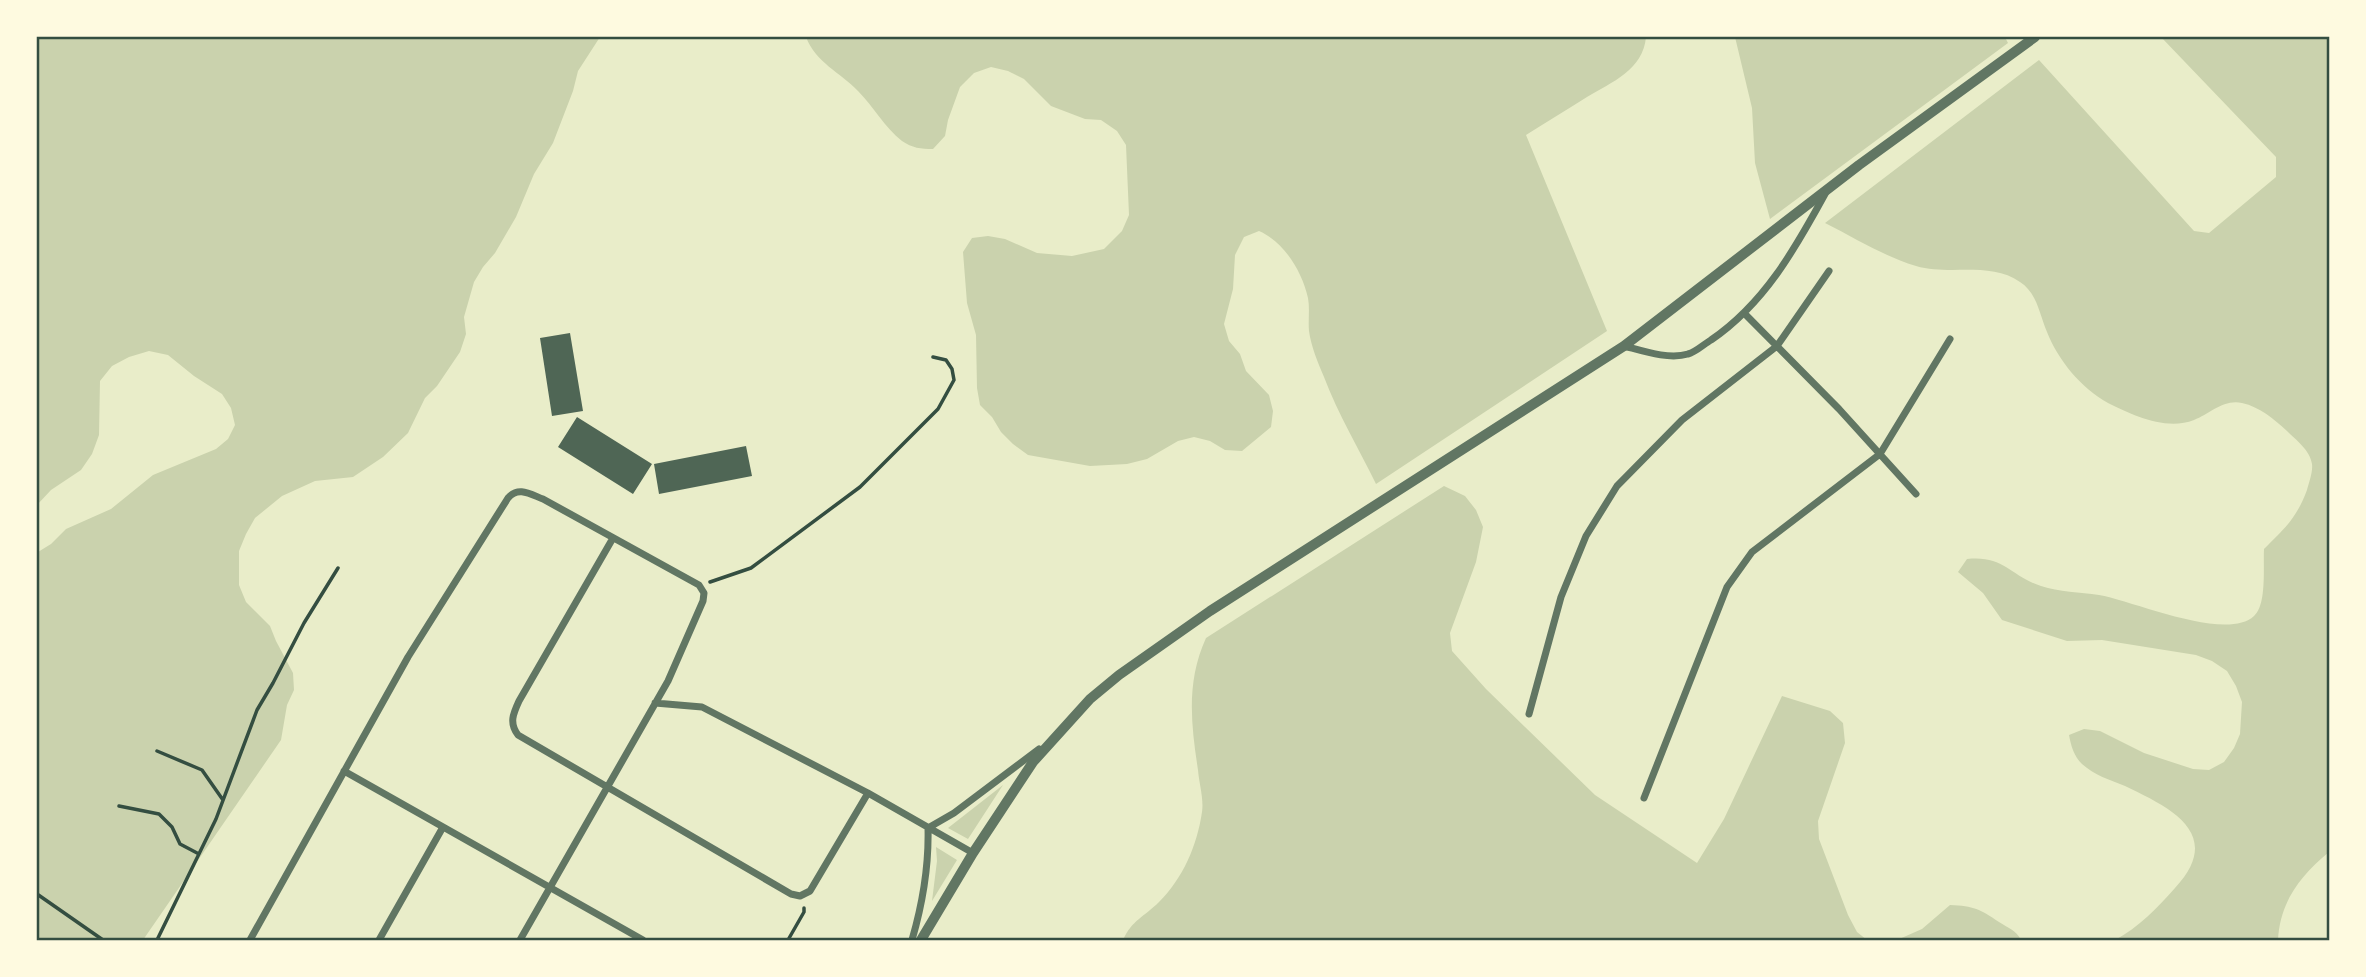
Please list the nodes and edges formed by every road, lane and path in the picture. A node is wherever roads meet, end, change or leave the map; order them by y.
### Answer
1 (2035, 37) edge
2 (1827, 190) junction
3 (1829, 271) dead end
4 (1745, 314) junction
5 (1950, 339) dead end
6 (1625, 346) junction
7 (1777, 346) junction
8 (933, 357) dead end
9 (1880, 454) junction
10 (1916, 494) dead end
11 (613, 538) junction
12 (338, 568) dead end
13 (699, 585) junction
14 (655, 703) junction
15 (1529, 714) dead end
16 (1051, 740) junction
17 (157, 751) dead end
18 (344, 771) junction
19 (608, 785) junction
20 (867, 793) junction
21 (1644, 798) dead end
22 (223, 800) junction
23 (119, 806) dead end
24 (443, 827) junction
25 (928, 828) junction
26 (973, 853) junction
27 (199, 854) junction
28 (550, 887) junction
29 (37, 894) edge
30 (800, 896) junction
31 (103, 940) edge
32 (157, 940) edge
33 (250, 940) edge
34 (379, 940) edge
35 (520, 940) edge
36 (643, 940) edge
37 (788, 940) edge
38 (912, 940) edge
39 (921, 940) edge

1 - 2 street
2 - 4 street
2 - 6 street
3 - 7 street
4 - 6 street
4 - 7 street
5 - 9 street
6 - 16 street
7 - 9 street
7 - 15 street
8 - 13 path
9 - 10 street
9 - 21 street
11 - 13 street
11 - 18 street
11 - 19 street
12 - 22 path
13 - 14 street
14 - 19 street
14 - 20 street
16 - 25 street
16 - 26 street
17 - 22 path
18 - 24 street
18 - 33 street
19 - 28 street
19 - 30 street
20 - 25 street
20 - 30 street
22 - 27 path
23 - 27 path
24 - 28 street
24 - 34 street
25 - 26 street
25 - 38 street
26 - 39 street
27 - 32 path
28 - 35 street
28 - 36 street
29 - 31 path
30 - 37 path

